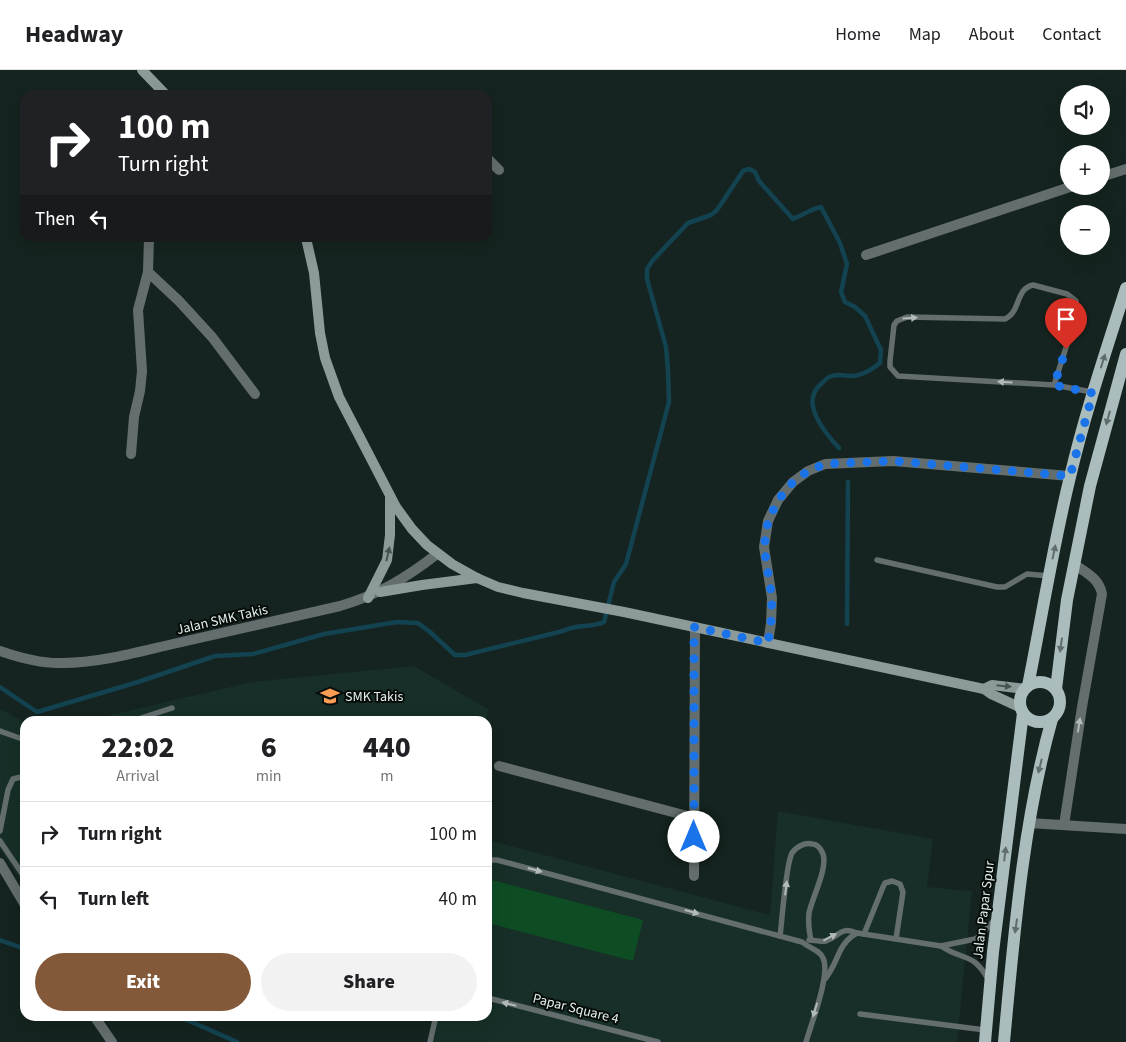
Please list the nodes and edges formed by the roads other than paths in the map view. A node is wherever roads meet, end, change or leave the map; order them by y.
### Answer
1 (142, 70) edge
2 (161, 90) edge
3 (492, 163) edge
4 (1126, 168) edge
5 (499, 170) dead end
6 (1110, 174) edge
7 (1060, 190) edge
8 (149, 242) edge
9 (307, 242) edge
10 (866, 255) dead end
11 (148, 272) junction
12 (1126, 288) edge
13 (1125, 361) edge
14 (1054, 385) junction
15 (1093, 393) junction
16 (255, 394) dead end
17 (131, 454) dead end
18 (1070, 476) junction
19 (390, 497) junction
20 (437, 554) junction
21 (877, 560) dead end
22 (1074, 564) junction
23 (1049, 576) junction
24 (477, 578) junction
25 (380, 592) junction
26 (368, 598) junction
27 (694, 627) junction
28 (768, 643) junction
29 (0, 651) edge
30 (1027, 687) junction
31 (984, 689) junction
32 (1056, 690) junction
33 (172, 708) dead end
34 (1022, 710) junction
35 (147, 716) edge
36 (1052, 718) junction
37 (0, 731) edge
38 (20, 738) edge
39 (499, 766) dead end
40 (20, 778) edge
41 (695, 818) junction
42 (1029, 823) junction
43 (1064, 825) junction
44 (1126, 829) edge
45 (0, 831) edge
46 (0, 840) edge
47 (492, 860) edge
48 (0, 864) edge
49 (20, 870) edge
50 (694, 876) dead end
51 (20, 897) edge
52 (997, 917) junction
53 (857, 933) junction
54 (864, 934) junction
55 (780, 936) junction
56 (896, 939) junction
57 (811, 940) junction
58 (802, 942) junction
59 (941, 946) junction
60 (825, 979) junction
61 (990, 982) junction
62 (492, 999) edge
63 (860, 1014) dead end
64 (97, 1021) edge
65 (435, 1021) edge
66 (985, 1036) edge
67 (112, 1042) edge
68 (430, 1042) edge
69 (658, 1042) edge
70 (806, 1042) edge
71 (1004, 1042) edge

1 - 2 main road
3 - 5 street
4 - 6 street
7 - 10 street
8 - 11 street
9 - 19 main road
11 - 16 street
11 - 17 street
15 -> 12 main road
13 -> 22 main road
14 -> 14 lane
14 - 15 lane
15 - 18 main road
23 -> 18 main road
18 - 28 street
19 - 20 main road
26 -> 19 main road
20 - 24 main road
20 - 25 street, Jalan SMK Takis
21 - 23 lane
22 -> 32 main road
43 -> 22 street
23 - 30 main road
24 - 25 main road
24 - 27 main road
25 - 26 street, Jalan SMK Takis
26 - 29 street, Jalan SMK Takis
27 - 28 main road
27 - 41 street
28 - 31 main road
31 -> 30 main road
30 - 32 main road
30 - 34 main road
31 - 34 main road
32 - 36 main road
33 - 35 lane
34 - 36 main road
52 -> 34 main road, Jalan Papar Spur
36 -> 42 main road
37 - 38 lane
39 - 41 street
40 - 45 lane
41 - 50 street
42 - 43 street
42 -> 71 main road
43 - 44 street
46 - 49 lane
47 -> 55 lane
48 - 51 street
52 - 59 lane
52 - 61 main road, Jalan Papar Spur
53 - 54 lane
57 -> 53 lane
53 - 60 lane
54 - 56 lane
54 - 56 lane
55 -> 57 lane
55 - 58 lane
56 - 59 lane
57 - 58 lane
58 - 60 lane
59 - 61 lane
60 -> 70 lane
61 - 66 main road, Jalan Papar Spur
69 -> 62 lane, Papar Square 4
63 - 66 lane
64 - 67 street
65 - 68 lane

